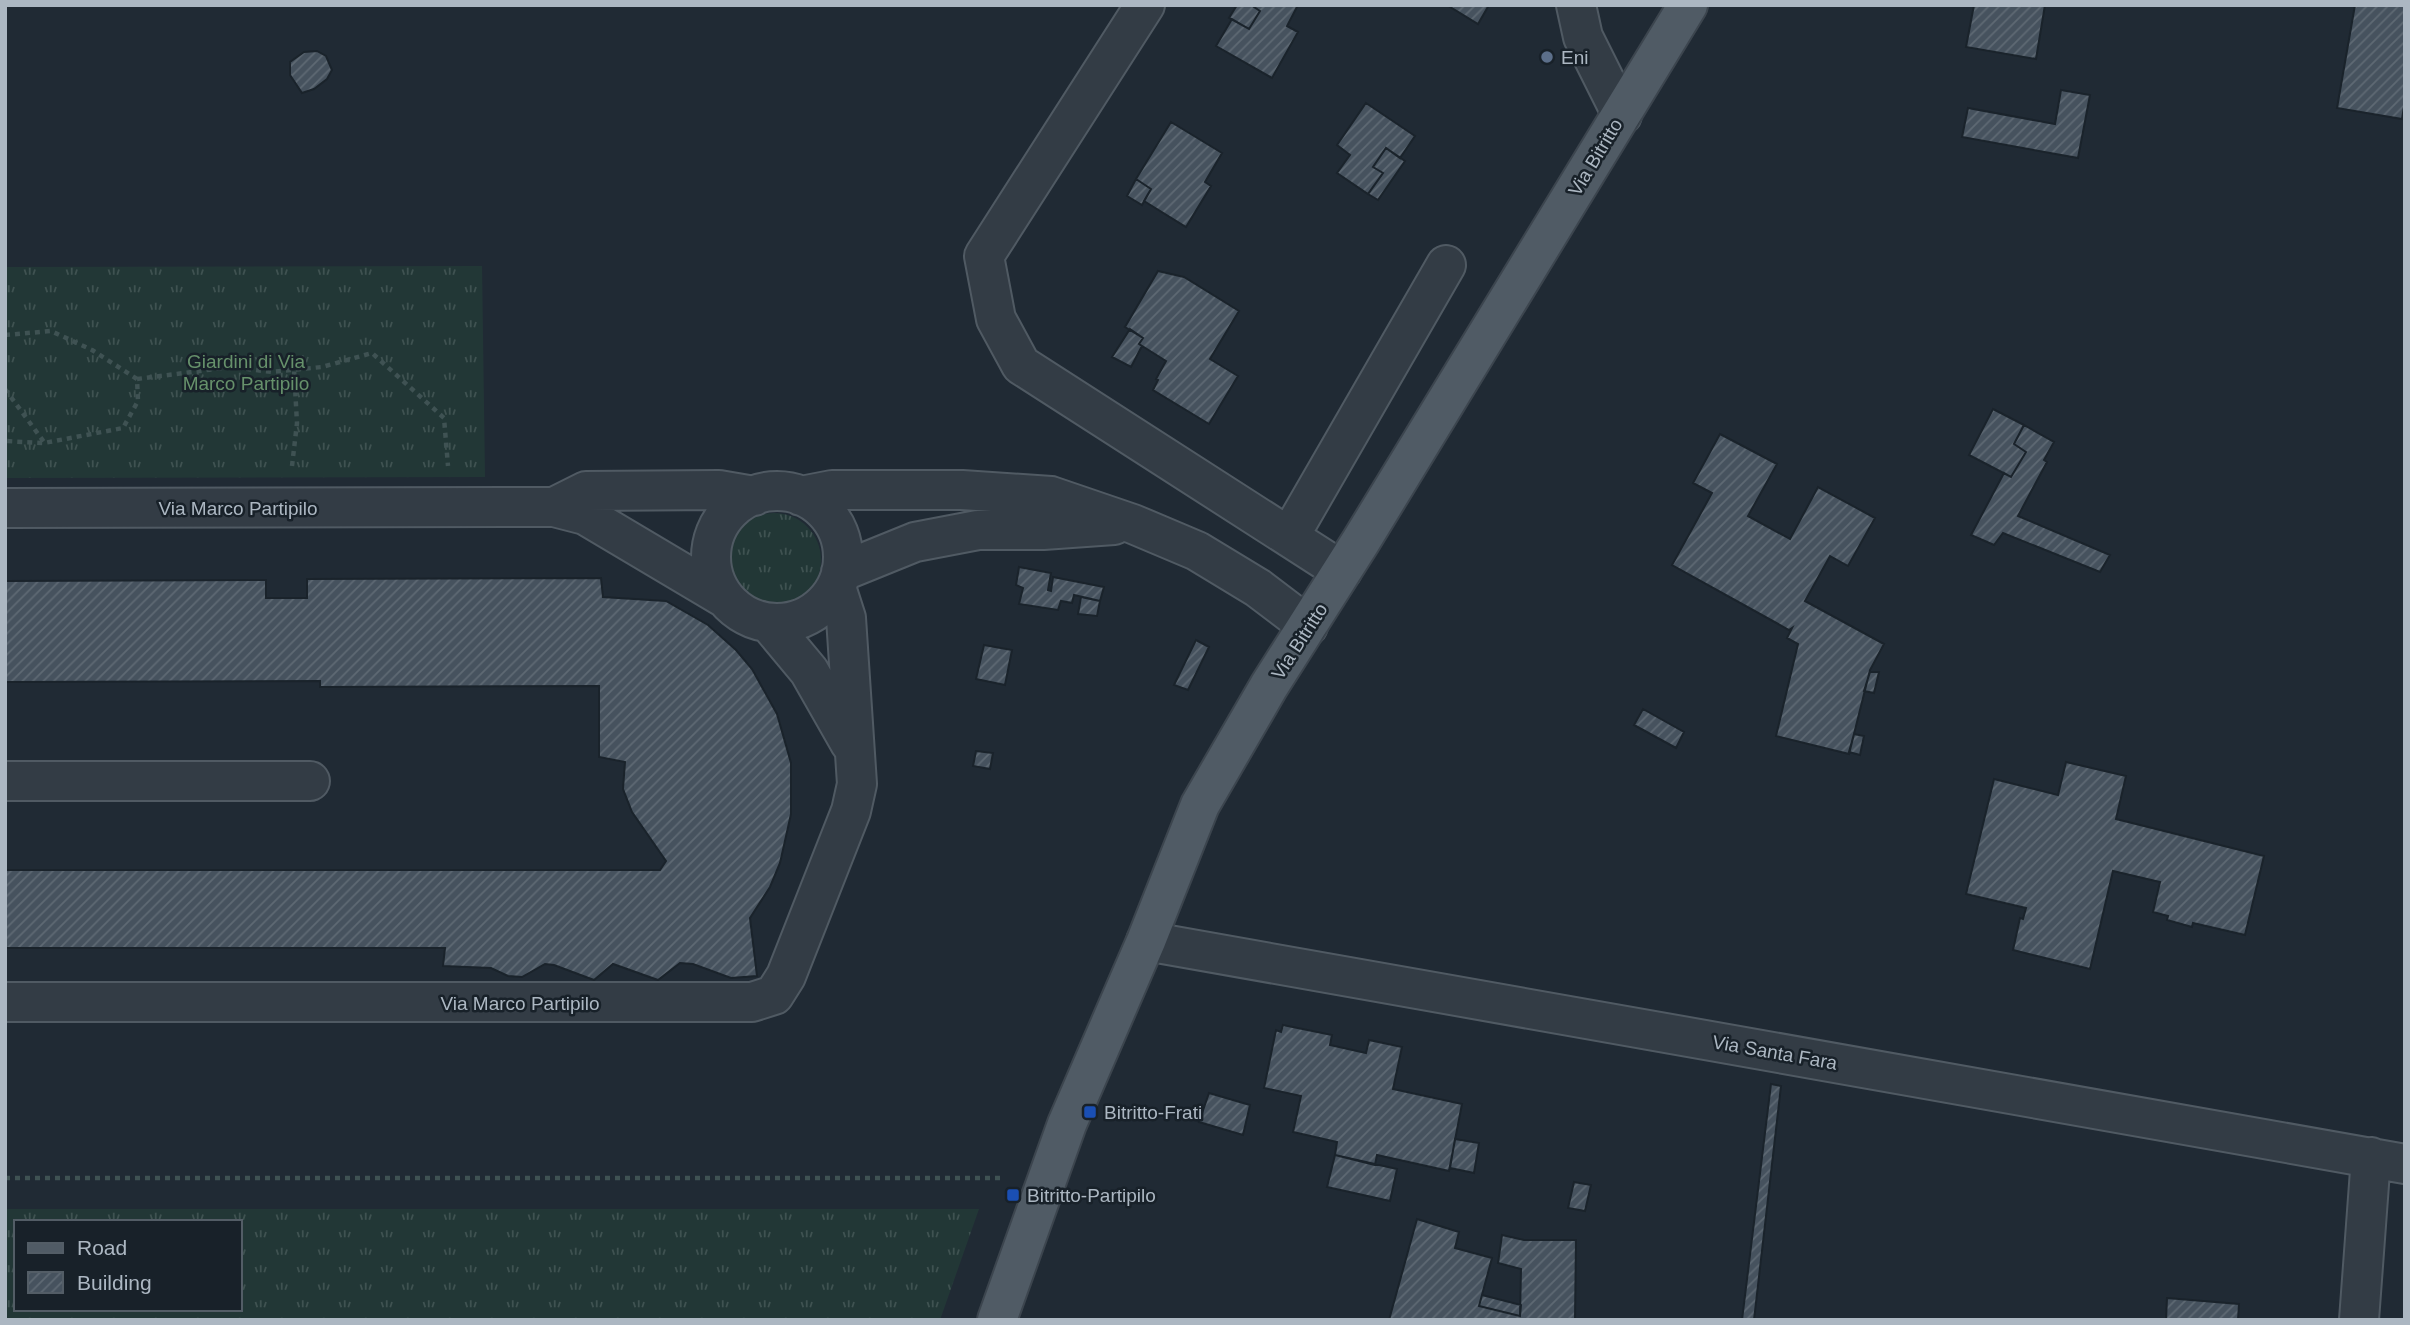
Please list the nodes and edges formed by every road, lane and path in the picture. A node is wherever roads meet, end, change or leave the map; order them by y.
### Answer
1 (1145, 5) edge
2 (1576, 5) edge
3 (1688, 5) edge
4 (1622, 114) junction
5 (1446, 265) dead end
6 (5, 335) edge
7 (294, 369) junction
8 (137, 379) junction
9 (5, 389) edge
10 (5, 441) edge
11 (44, 443) junction
12 (291, 471) dead end
13 (448, 471) dead end
14 (754, 496) junction
15 (801, 496) junction
16 (554, 507) junction
17 (5, 508) edge
18 (1133, 523) junction
19 (1289, 537) junction
20 (1342, 571) junction
21 (838, 579) junction
22 (723, 597) junction
23 (769, 623) junction
24 (1308, 626) junction
25 (855, 751) junction
26 (310, 780) dead end
27 (5, 781) edge
28 (1146, 941) junction
29 (5, 1002) edge
30 (2388, 1161) edge
31 (5, 1178) edge
32 (1046, 1181) junction
33 (997, 1320) edge
34 (2359, 1320) edge

1 - 19 street
2 - 4 street
3 - 4 main road, Via Bitritto
4 - 20 main road, Via Bitritto
5 - 19 street
6 - 8 path
7 - 8 path
7 - 12 path
7 - 13 path
8 - 11 path
9 - 11 path
10 - 11 path
14 - 15 street
14 - 16 street, Via Marco Partipilo
14 - 22 street
15 - 18 street
15 - 21 street
16 - 17 street, Via Marco Partipilo
16 - 22 street, Via Marco Partipilo
18 - 21 street
18 - 24 street
19 - 20 street
20 - 24 main road, Via Bitritto
21 - 23 street
21 - 25 street, Via Marco Partipilo
22 - 23 street
23 - 25 street, Via Marco Partipilo
24 - 28 main road, Via Bitritto
25 - 29 street, Via Marco Partipilo
26 - 27 street
28 - 30 street, Via Santa Fara
28 - 32 main road, Via Bitritto
30 - 34 street
31 - 32 path
32 - 33 main road, Via Bitritto

